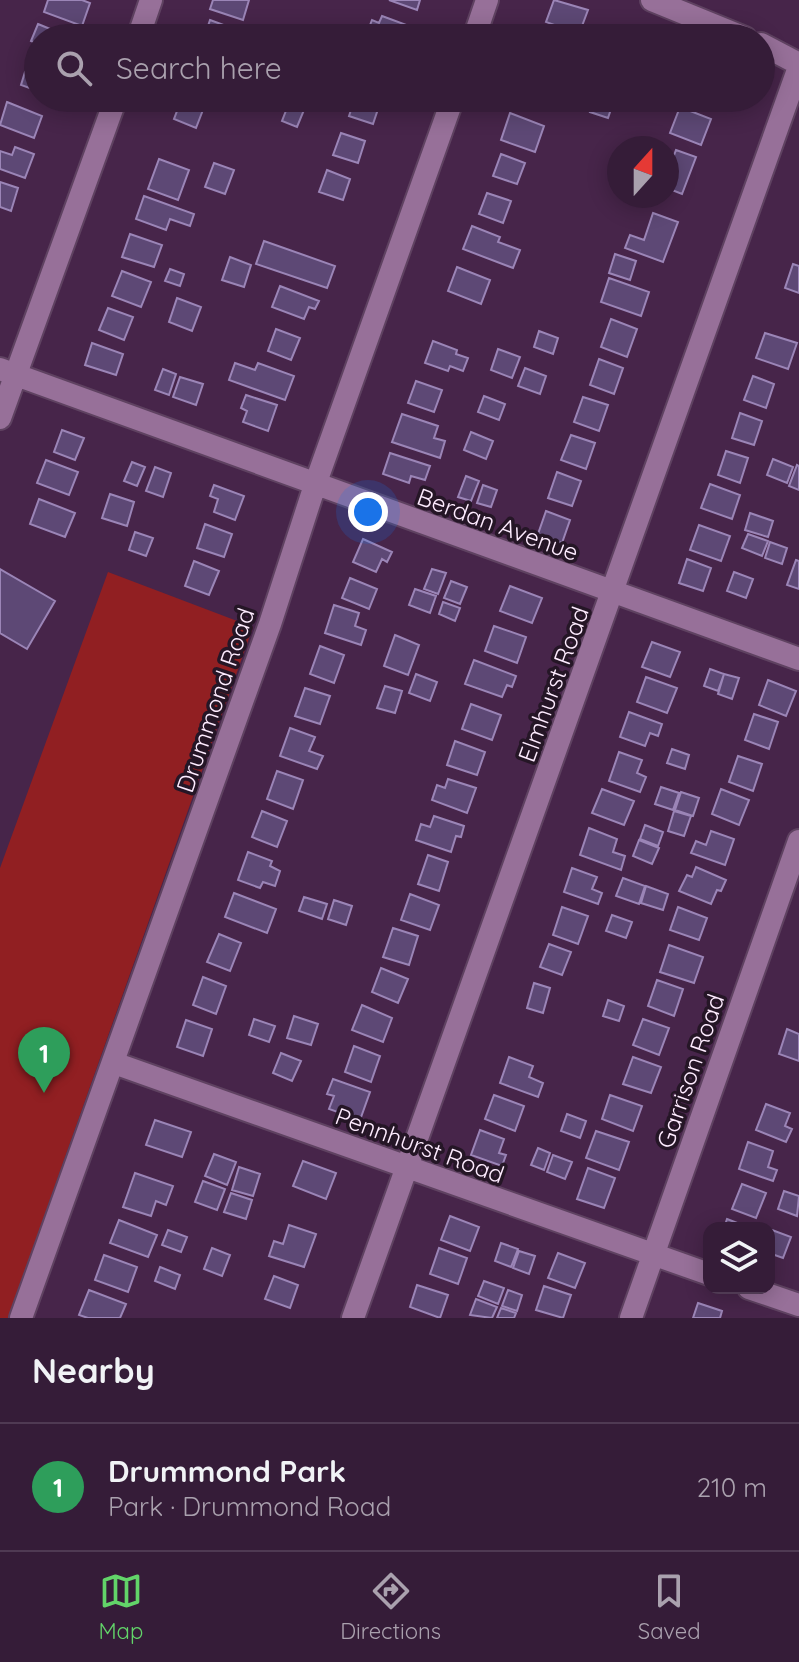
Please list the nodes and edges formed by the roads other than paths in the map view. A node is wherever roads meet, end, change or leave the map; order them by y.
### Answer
1 (151, 0) edge
2 (487, 0) edge
3 (652, 0) edge
4 (143, 24) edge
5 (479, 24) edge
6 (711, 24) edge
7 (775, 52) edge
8 (799, 66) edge
9 (110, 112) edge
10 (448, 112) edge
11 (8, 372) edge
12 (0, 418) edge
13 (315, 485) junction
14 (613, 593) junction
15 (799, 659) edge
16 (799, 841) edge
17 (114, 1063) junction
18 (407, 1168) junction
19 (653, 1255) junction
20 (703, 1272) edge
21 (767, 1294) edge
22 (799, 1305) edge
23 (21, 1318) edge
24 (353, 1318) edge
25 (631, 1318) edge

1 - 4 street
2 - 5 street
3 - 6 street
7 - 8 street
8 - 14 street, Elmhurst Road
9 - 11 street
10 - 13 street, Drummond Road
11 - 12 street
11 - 13 street, Berdan Avenue
13 - 14 street, Berdan Avenue
13 - 17 street, Drummond Road
14 - 15 street, Berdan Avenue
14 - 18 street, Elmhurst Road
16 - 19 street, Garrison Road
17 - 18 street, Pennhurst Road
17 - 23 street, Drummond Road
18 - 19 street, Pennhurst Road
18 - 24 street, Elmhurst Road
19 - 20 street, Pennhurst Road
19 - 25 street, Garrison Road
21 - 22 street

